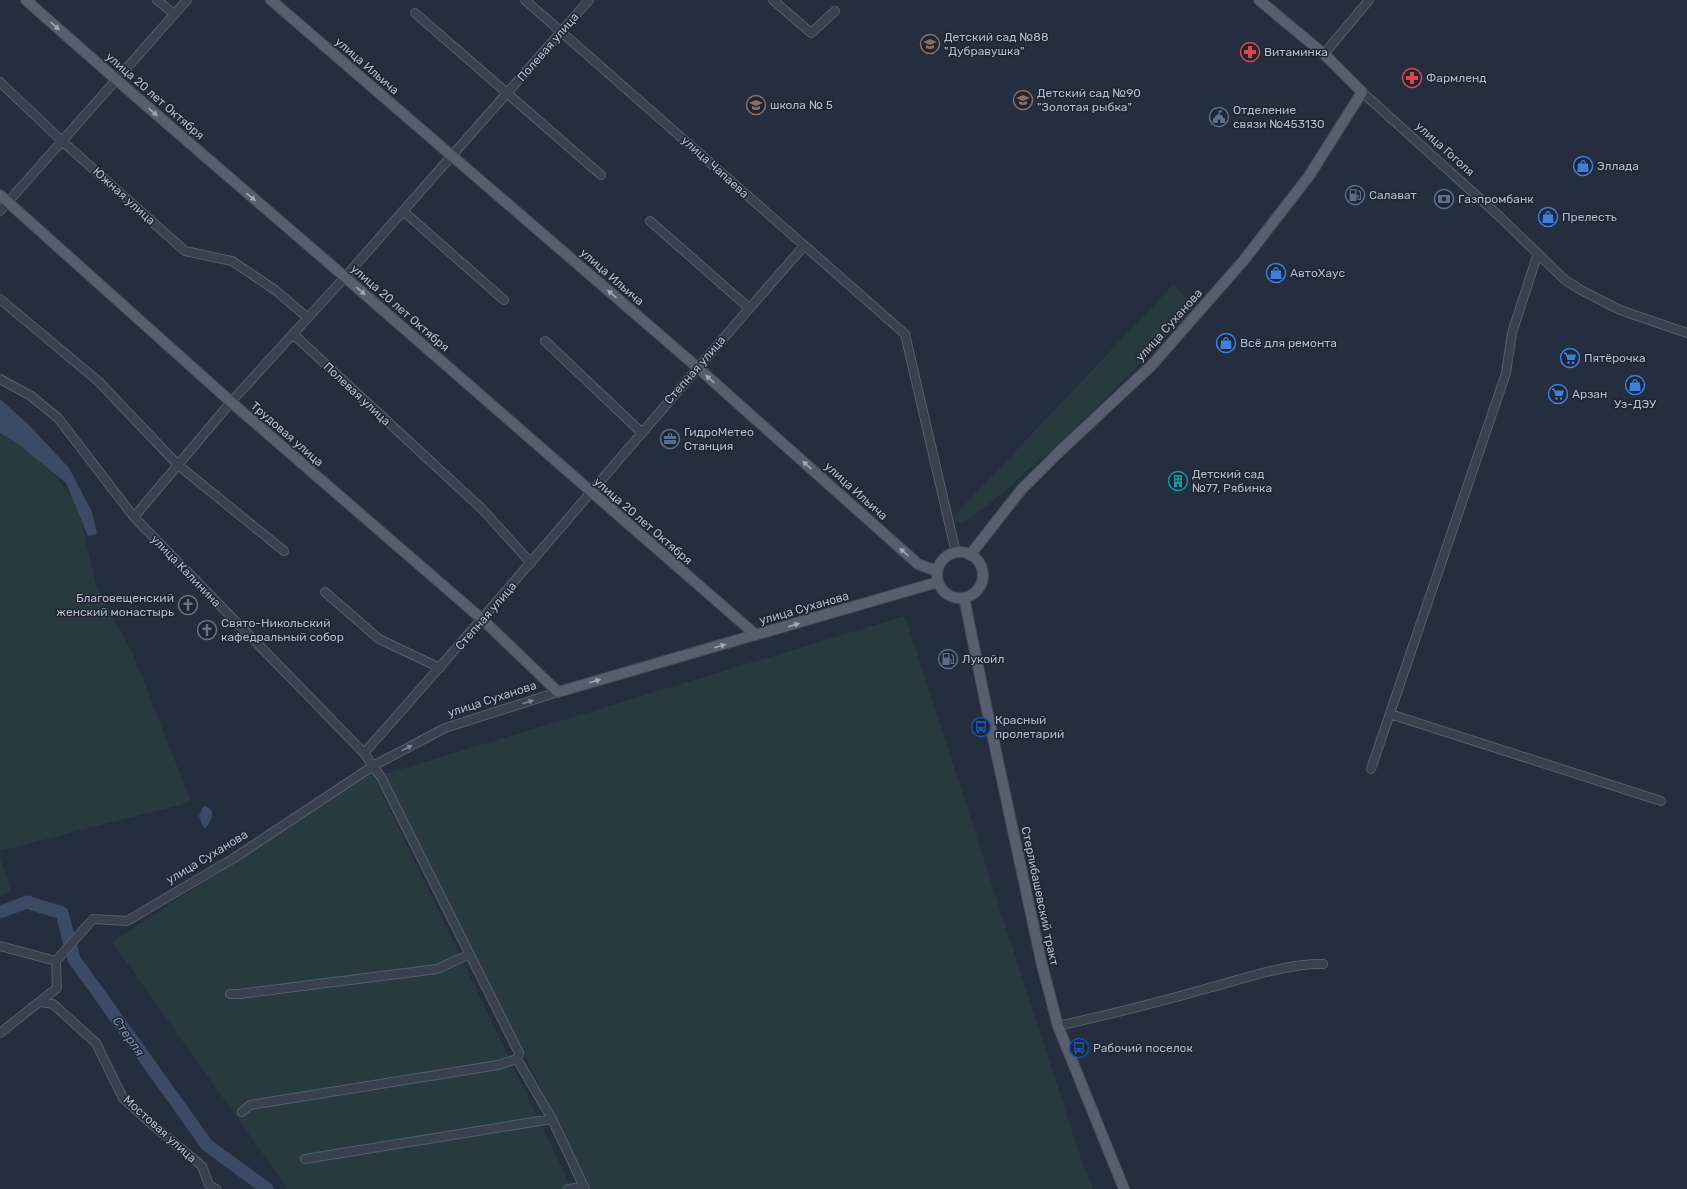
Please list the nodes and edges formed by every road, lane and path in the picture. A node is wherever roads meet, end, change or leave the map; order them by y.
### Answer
1 (26, 0) edge
2 (158, 0) edge
3 (187, 0) edge
4 (271, 0) edge
5 (525, 0) edge
6 (589, 0) edge
7 (773, 0) edge
8 (1259, 0) edge
9 (1369, 0) edge
10 (835, 11) dead end
11 (415, 13) dead end
12 (174, 14) junction
13 (562, 32) junction
14 (1324, 54) junction
15 (115, 80) junction
16 (0, 82) edge
17 (1362, 92) junction
18 (507, 94) junction
19 (62, 141) junction
20 (452, 157) junction
21 (601, 174) dead end
22 (0, 195) edge
23 (9, 202) junction
24 (403, 211) junction
25 (0, 212) edge
26 (650, 221) dead end
27 (804, 246) junction
28 (1538, 253) junction
29 (345, 277) junction
30 (0, 299) edge
31 (504, 300) dead end
32 (749, 308) junction
33 (308, 318) junction
34 (1687, 333) edge
35 (293, 334) junction
36 (544, 341) dead end
37 (697, 367) junction
38 (0, 379) edge
39 (231, 402) junction
40 (642, 432) junction
41 (178, 465) junction
42 (590, 493) junction
43 (134, 517) junction
44 (284, 551) dead end
45 (956, 553) junction
46 (970, 555) junction
47 (531, 563) junction
48 (937, 571) junction
49 (938, 582) junction
50 (325, 592) dead end
51 (964, 598) junction
52 (483, 620) junction
53 (756, 636) junction
54 (440, 668) junction
55 (558, 692) junction
56 (1390, 714) junction
57 (364, 753) junction
58 (373, 766) junction
59 (1371, 770) dead end
60 (1661, 801) dead end
61 (0, 946) edge
62 (470, 954) junction
63 (56, 962) junction
64 (1323, 964) dead end
65 (230, 994) dead end
66 (40, 1002) junction
67 (1058, 1026) junction
68 (0, 1033) edge
69 (517, 1059) junction
70 (242, 1112) dead end
71 (552, 1119) junction
72 (305, 1159) dead end
73 (584, 1188) edge
74 (216, 1189) edge
75 (568, 1189) edge
76 (1124, 1189) edge

1 -> 15 main road, улица 20 лет Октября
2 - 12 street
3 - 12 street
4 - 20 main road, улица Ильича
5 - 13 street, улица Чапаева
6 - 13 street, Полевая улица
7 - 10 street
8 - 14 main road, улица Гоголя
9 - 14 street
11 - 18 street
12 - 15 street
13 - 18 street, Полевая улица
13 - 27 street, улица Чапаева
14 - 17 main road, улица Гоголя
15 - 19 street
15 -> 29 main road, улица 20 лет Октября
16 - 19 street, Южная улица
17 - 28 street, улица Гоголя
17 - 46 main road, улица Суханова
18 - 20 street, Полевая улица
18 - 21 street
19 - 23 street
19 - 33 street, Южная улица
20 - 24 street, Полевая улица
37 -> 20 main road, улица Ильича
22 - 23 main road, Трудовая улица
23 - 25 street
23 - 39 main road, Трудовая улица
24 - 29 street, Полевая улица
24 - 31 street
26 - 32 street
27 - 32 street, Степная улица
27 - 45 street, улица Чапаева
28 - 34 street, улица Гоголя
28 - 56 street
29 - 33 street, Полевая улица
29 -> 42 main road, улица 20 лет Октября
30 - 41 street
32 - 37 street, Степная улица
33 - 35 street, Полевая улица
35 - 39 street, Полевая улица
35 - 47 street, Полевая улица
36 - 40 street
37 - 40 street, Степная улица
48 -> 37 main road, улица Ильича
38 - 43 street, улица Калинина
39 - 41 street, Полевая улица
39 - 52 main road, Трудовая улица
40 - 42 street, Степная улица
41 - 43 street, Полевая улица
41 - 44 street
42 - 47 street, Степная улица
42 - 53 main road, улица 20 лет Октября
43 - 57 street, улица Калинина
45 - 46 main road
45 - 48 main road
46 - 51 main road
47 - 52 street, Степная улица
48 - 49 main road
49 - 51 main road
53 -> 49 main road, улица Суханова
50 - 54 street
51 - 67 main road, Стерлибашевский тракт
52 - 54 street, Степная улица
52 - 55 main road, Трудовая улица
55 -> 53 main road, улица Суханова
54 - 57 street, Степная улица
58 -> 55 street, улица Суханова
56 - 59 street
56 - 60 street
57 - 58 street, улица Калинина
58 - 62 street, улица Калинина
58 - 63 street, улица Суханова
61 - 63 street
62 - 65 street
62 - 69 street, улица Калинина
63 - 66 street
64 - 67 street
66 - 68 street
66 - 74 street, Мостовая улица
67 - 76 main road, Стерлибашевский тракт
69 - 70 street
69 - 71 street, улица Калинина
71 - 72 street
71 - 73 street, улица Калинина
73 - 75 street

